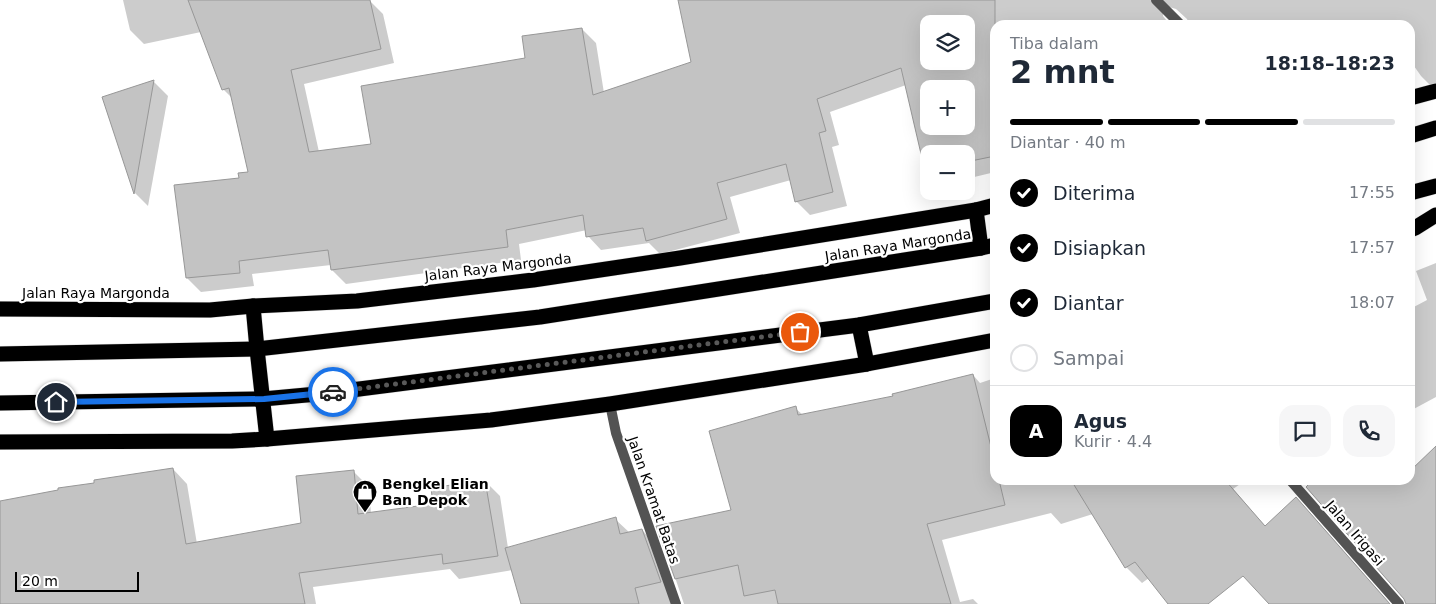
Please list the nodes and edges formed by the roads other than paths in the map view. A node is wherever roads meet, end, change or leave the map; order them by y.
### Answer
1 (1156, 0) edge
2 (1177, 20) edge
3 (1436, 91) edge
4 (1415, 97) edge
5 (1436, 128) edge
6 (1415, 134) edge
7 (1436, 186) edge
8 (1415, 192) edge
9 (990, 206) edge
10 (976, 210) junction
11 (1436, 215) edge
12 (1415, 228) edge
13 (988, 246) edge
14 (990, 302) edge
15 (253, 306) junction
16 (0, 309) edge
17 (859, 325) junction
18 (990, 341) edge
19 (257, 349) junction
20 (0, 354) edge
21 (867, 364) junction
22 (264, 399) junction
23 (0, 403) edge
24 (610, 404) junction
25 (268, 439) junction
26 (0, 442) edge
27 (1294, 485) edge
28 (676, 604) edge
29 (1399, 604) edge

1 - 2 street
3 - 4 highway
5 - 6 highway
7 - 8 highway
9 - 10 highway, Jalan Raya Margonda
10 - 13 highway
10 - 15 highway, Jalan Raya Margonda
11 - 12 highway
13 - 19 highway, Jalan Raya Margonda
14 - 17 highway
15 - 16 highway, Jalan Raya Margonda
15 - 19 highway
17 - 21 highway
17 - 22 highway
18 - 21 highway
19 - 20 highway, Jalan Raya Margonda
19 - 22 highway
21 - 24 highway
22 - 23 highway
22 - 25 highway
24 - 25 highway
24 - 28 street, Jalan Kramat Batas
25 - 26 highway
27 - 29 street, Jalan Irigasi

